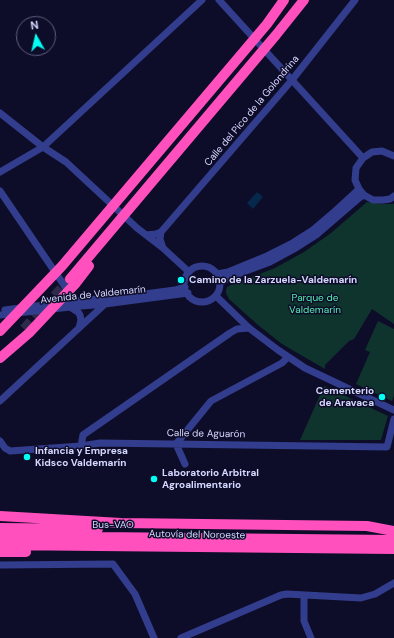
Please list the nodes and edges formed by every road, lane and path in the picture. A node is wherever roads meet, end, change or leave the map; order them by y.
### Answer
1 (202, 0) edge
2 (219, 0) edge
3 (284, 0) edge
4 (304, 0) edge
5 (355, 0) edge
6 (292, 80) junction
7 (0, 113) edge
8 (194, 132) junction
9 (43, 147) junction
10 (393, 154) edge
11 (363, 158) junction
12 (0, 172) edge
13 (359, 189) junction
14 (0, 191) edge
15 (364, 195) junction
16 (394, 196) edge
17 (161, 232) junction
18 (146, 234) junction
19 (163, 248) junction
20 (189, 272) junction
21 (217, 274) junction
22 (70, 279) tunnel mouth
23 (220, 283) junction
24 (45, 285) junction
25 (186, 290) junction
26 (216, 296) junction
27 (70, 303) junction
28 (105, 304) junction
29 (1, 315) edge
30 (237, 317) junction
31 (81, 318) junction
32 (89, 319) junction
33 (79, 328) junction
34 (249, 328) junction
35 (24, 330) tunnel mouth
36 (0, 331) edge
37 (230, 334) junction
38 (0, 350) edge
39 (288, 357) junction
40 (0, 358) edge
41 (0, 401) edge
42 (394, 410) edge
43 (394, 418) edge
44 (0, 441) edge
45 (176, 444) junction
46 (81, 446) junction
47 (185, 464) dead end
48 (0, 516) edge
49 (0, 520) edge
50 (52, 520) junction
51 (0, 528) edge
52 (394, 531) edge
53 (0, 536) edge
54 (394, 540) edge
55 (0, 545) edge
56 (184, 547) junction
57 (394, 549) edge
58 (0, 552) edge
59 (0, 565) edge
60 (394, 583) edge
61 (304, 595) junction
62 (154, 638) edge
63 (181, 638) edge
64 (312, 638) edge

1 - 9 street
2 - 6 street
3 - 24 highway
4 - 8 highway
5 - 6 street, Calle del Pico de la Golondrina
6 - 11 street
6 - 17 street, Calle del Pico de la Golondrina
7 - 9 street
8 - 22 highway
8 - 40 highway
9 - 12 street
9 - 18 street
10 - 11 street
11 - 13 street
13 - 15 street
13 - 21 street
14 - 27 street
15 - 16 street
15 - 23 street
17 - 18 street
17 - 19 street
18 - 19 street
19 - 20 street
20 - 21 street
20 - 25 street
21 - 23 street
23 - 26 street
24 - 29 highway
24 - 36 highway
25 - 26 street
25 - 27 street, Avenida de Valdemarín
25 - 28 street, Avenida de Valdemarín
26 - 30 street
27 - 28 street, Avenida de Valdemarín
27 - 29 street, Avenida de Valdemarín
27 - 31 street
28 - 32 street
30 - 34 street
30 - 37 street
31 - 32 street
31 - 33 street
32 - 33 street
33 - 41 street
34 - 37 street
34 - 39 street
35 - 38 highway
37 - 46 street
39 - 42 street
39 - 45 street
43 - 45 street, Calle de Aguarón
44 - 46 street, Calle de Aguarón
45 - 46 street, Calle de Aguarón
45 - 47 street
48 - 50 highway
49 - 50 highway
50 - 52 highway
51 - 52 highway, Autovía del Noroeste
53 - 54 highway, Bus-VAO
55 - 56 highway, Autovía del Noroeste
56 - 57 highway, Autovía del Noroeste
56 - 58 highway
59 - 62 street
60 - 61 street
61 - 63 street
61 - 64 street

